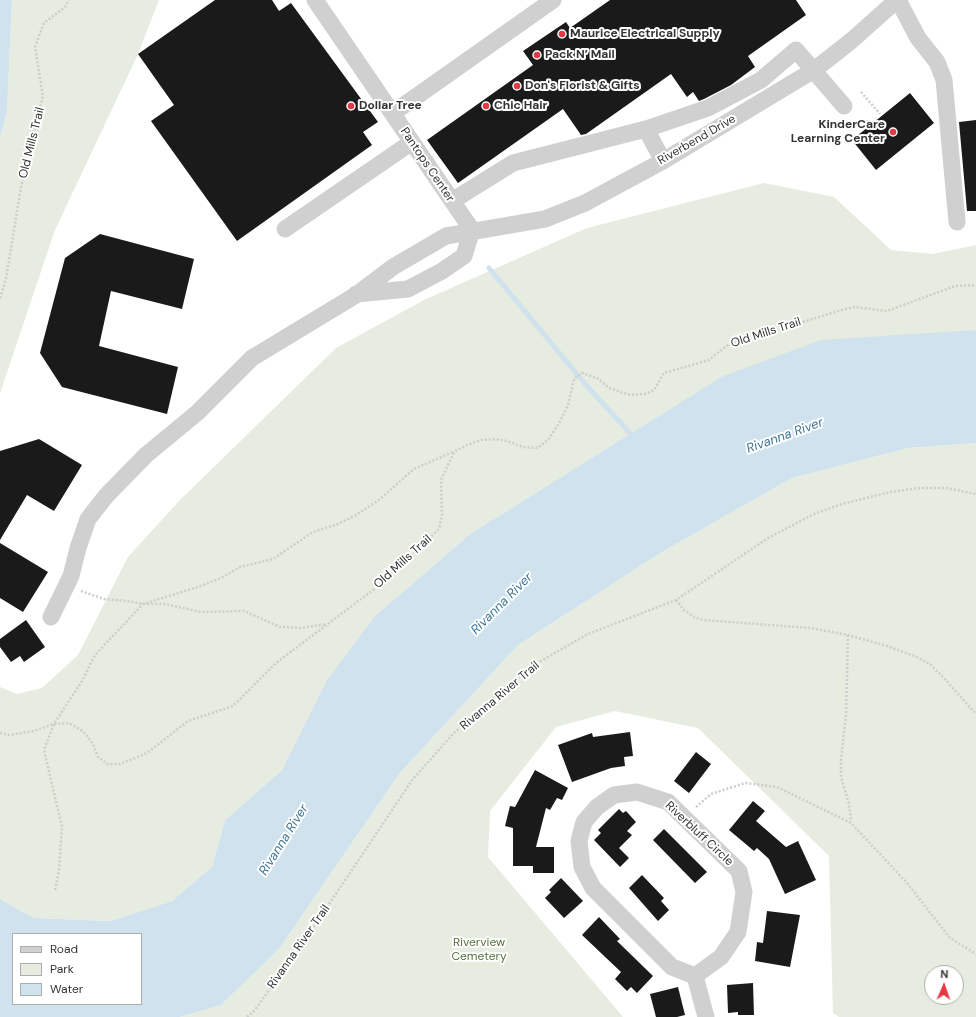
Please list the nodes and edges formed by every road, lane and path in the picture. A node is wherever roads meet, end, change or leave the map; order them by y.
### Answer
1 (69, 0) edge
2 (316, 0) edge
3 (553, 0) edge
4 (897, 0) edge
5 (814, 70) junction
6 (861, 92) dead end
7 (844, 106) dead end
8 (392, 114) junction
9 (880, 114) dead end
10 (646, 129) junction
11 (412, 142) junction
12 (663, 161) junction
13 (452, 201) junction
14 (957, 222) dead end
15 (285, 229) dead end
16 (472, 230) junction
17 (976, 285) edge
18 (356, 294) junction
19 (0, 298) edge
20 (454, 452) junction
21 (976, 494) edge
22 (66, 585) junction
23 (676, 600) junction
24 (143, 604) junction
25 (51, 617) dead end
26 (326, 624) junction
27 (848, 636) junction
28 (976, 714) edge
29 (54, 724) junction
30 (0, 733) edge
31 (684, 817) junction
32 (851, 823) junction
33 (55, 890) dead end
34 (976, 954) edge
35 (695, 976) junction
36 (247, 1017) edge
37 (706, 1017) edge

1 - 19 path, Old Mills Trail
2 - 8 street, Pantops Center
3 - 8 street
4 - 5 street, Riverbend Drive
4 - 14 street
5 - 7 street
5 - 10 street
5 - 12 street, Riverbend Drive
6 - 9 path
8 - 11 street, Pantops Center
10 - 12 street
10 - 13 street
11 - 13 street, Pantops Center
11 - 15 street
12 - 16 street, Riverbend Drive
13 - 16 street, Pantops Center
16 - 18 street, Riverbend Drive
16 - 18 street
17 - 20 path, Old Mills Trail
18 - 22 street, Riverbend Drive
20 - 24 path
20 - 26 path, Old Mills Trail
21 - 23 path, Rivanna River Trail
22 - 24 path
22 - 25 street, Riverbend Drive
23 - 27 path
23 - 36 path, Rivanna River Trail
24 - 26 path
24 - 29 path
26 - 29 path, Old Mills Trail
27 - 28 path
27 - 32 path
29 - 30 path, Old Mills Trail
29 - 33 path
31 - 32 path
31 - 35 street, Riverbluff Circle
31 - 35 street, Riverbluff Circle
32 - 34 path
35 - 37 street

